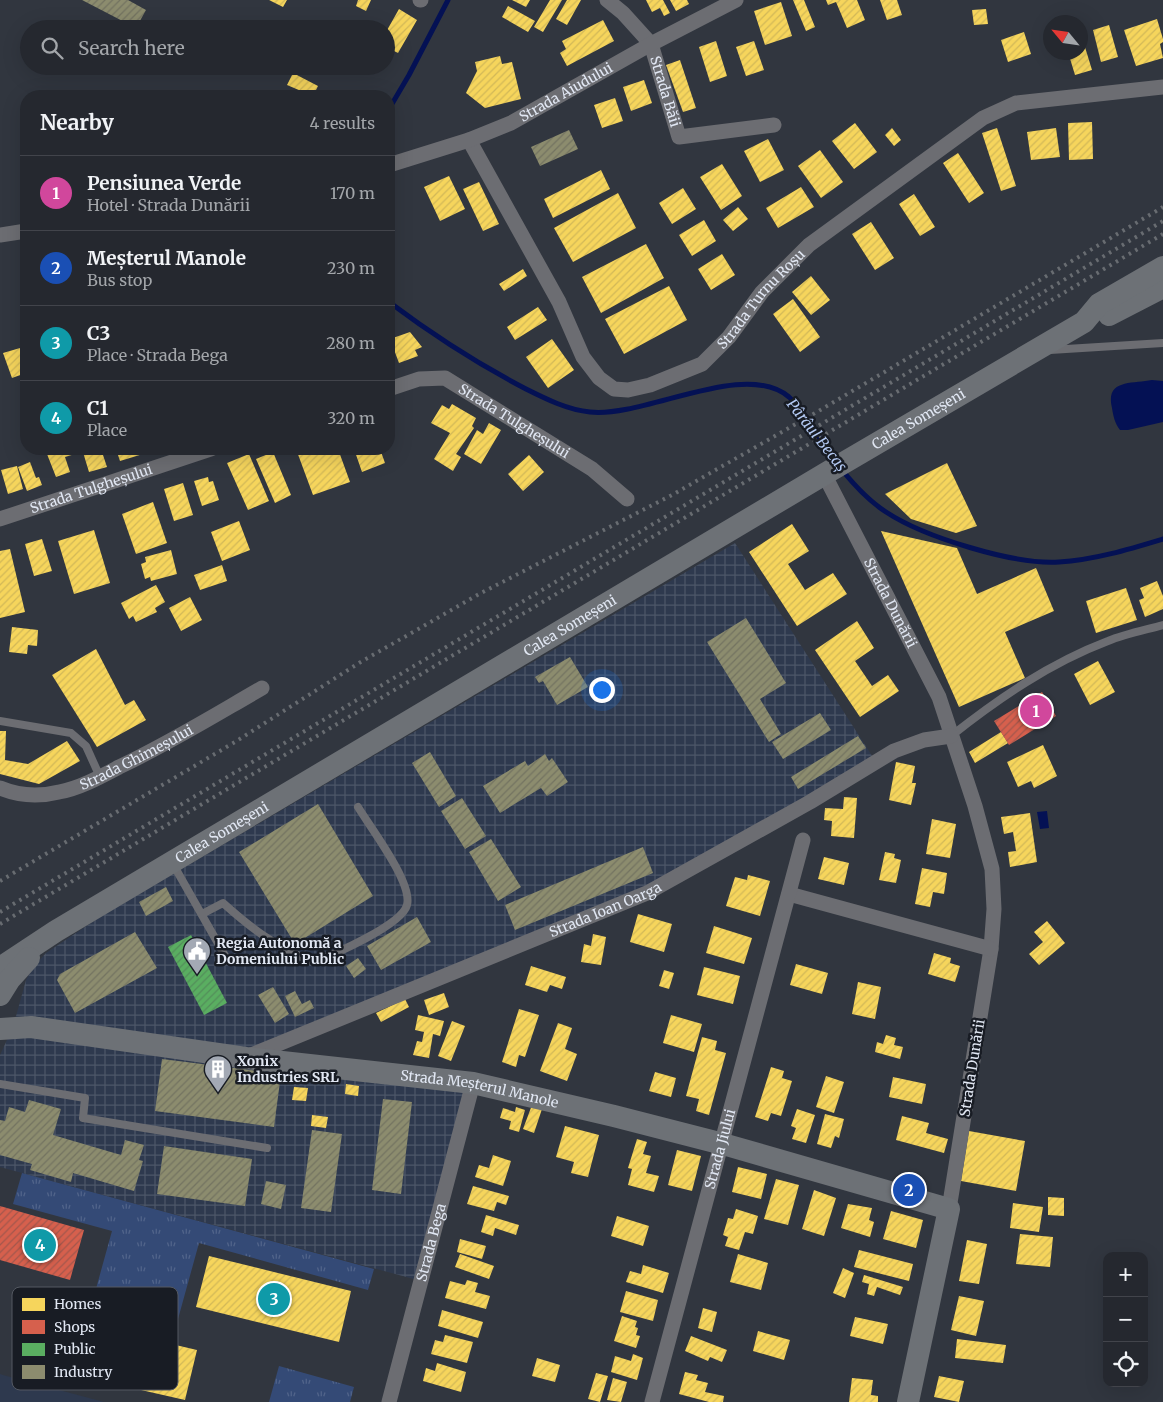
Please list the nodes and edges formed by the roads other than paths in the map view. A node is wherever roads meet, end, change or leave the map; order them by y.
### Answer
1 (607, 0) edge
2 (736, 0) edge
3 (651, 44) junction
4 (1163, 87) edge
5 (774, 125) dead end
6 (469, 140) junction
7 (395, 164) edge
8 (20, 232) edge
9 (0, 236) edge
10 (1163, 267) edge
11 (1163, 287) edge
12 (1084, 322) junction
13 (1163, 344) edge
14 (1034, 352) junction
15 (395, 387) edge
16 (193, 455) edge
17 (826, 473) junction
18 (627, 499) dead end
19 (0, 519) edge
20 (1163, 625) edge
21 (262, 688) dead end
22 (0, 721) edge
23 (951, 736) junction
24 (100, 777) junction
25 (0, 788) edge
26 (358, 807) dead end
27 (803, 840) dead end
28 (172, 862) junction
29 (789, 894) junction
30 (202, 914) junction
31 (56, 931) junction
32 (992, 949) junction
33 (228, 961) dead end
34 (0, 968) edge
35 (0, 995) edge
36 (0, 1029) edge
37 (246, 1058) junction
38 (0, 1084) edge
39 (473, 1084) junction
40 (723, 1144) junction
41 (267, 1148) dead end
42 (949, 1209) junction
43 (389, 1402) edge
44 (652, 1402) edge
45 (908, 1402) edge

1 - 3 street, Strada Băii
2 - 3 street, Strada Aiudului
3 - 5 street, Strada Băii
3 - 6 street, Strada Aiudului
4 - 6 street, Strada Turnu Roșu
6 - 7 street, Strada Aiudului
8 - 9 street
10 - 12 main road, Calea Someșeni
11 - 12 main road, Calea Someșeni
12 - 14 main road, Calea Someșeni
13 - 14 lane
14 - 17 main road, Calea Someșeni
15 - 18 street, Strada Tulgheșului
16 - 19 street, Strada Tulgheșului
17 - 23 street, Strada Dunării
17 - 28 main road, Calea Someșeni
20 - 23 lane
21 - 24 street, Strada Ghimeșului
22 - 24 lane
23 - 32 street, Strada Dunării
23 - 37 street, Strada Ioan Oarga
24 - 25 street, Strada Ghimeșului
26 - 30 lane
27 - 29 street, Strada Jiului
28 - 30 lane
28 - 31 main road, Calea Someșeni
29 - 32 street
29 - 40 street, Strada Jiului
30 - 33 lane
31 - 34 main road, Calea Someșeni
31 - 35 main road, Calea Someșeni
32 - 42 street, Strada Dunării
36 - 37 main road, Strada Meșterul Manole
37 - 39 main road, Strada Meșterul Manole
38 - 41 lane
39 - 40 main road, Strada Meșterul Manole
39 - 43 street, Strada Bega
40 - 42 main road, Strada Meșterul Manole
40 - 44 street, Strada Jiului
42 - 45 main road, Strada Dunării

